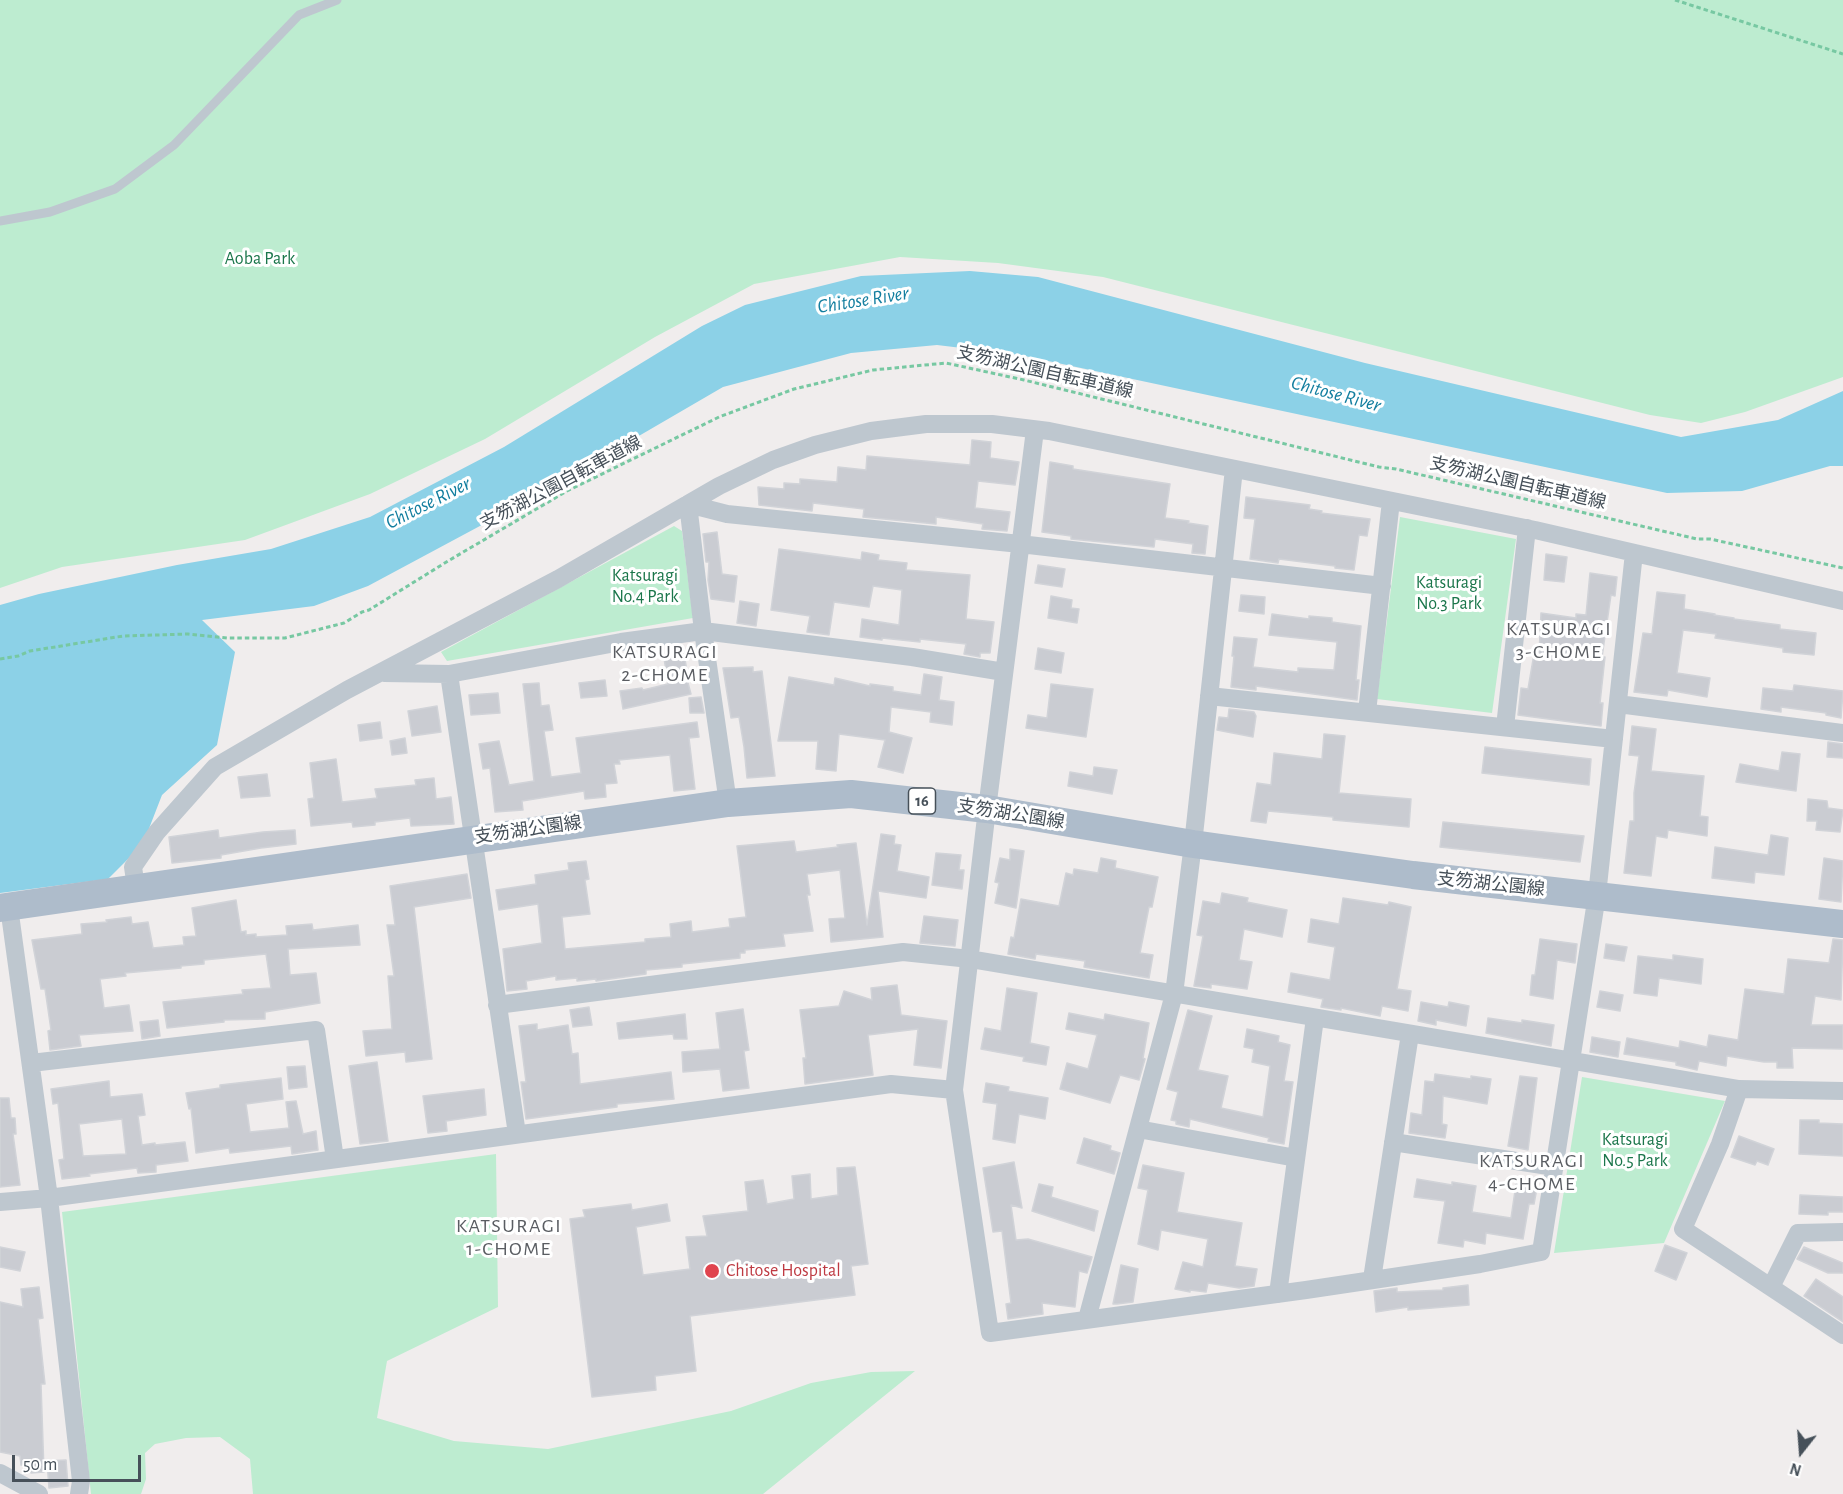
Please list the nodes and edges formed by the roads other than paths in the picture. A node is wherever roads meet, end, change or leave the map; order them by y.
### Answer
1 (337, 0) edge
2 (0, 221) edge
3 (1035, 430) junction
4 (1234, 469) junction
5 (1391, 501) junction
6 (688, 504) junction
7 (1527, 528) junction
8 (1020, 544) junction
9 (1634, 553) junction
10 (1223, 568) junction
11 (1382, 586) junction
12 (1843, 601) edge
13 (703, 631) junction
14 (1004, 672) junction
15 (382, 673) junction
16 (449, 674) junction
17 (1209, 696) junction
18 (1618, 704) junction
19 (1367, 712) junction
20 (1505, 727) junction
21 (1843, 733) edge
22 (1614, 739) junction
23 (728, 802) junction
24 (987, 808) junction
25 (472, 838) junction
26 (1193, 844) junction
27 (136, 887) junction
28 (1597, 895) junction
29 (4, 908) edge
30 (1843, 924) edge
31 (970, 959) junction
32 (1174, 994) junction
33 (497, 1005) junction
34 (1315, 1018) junction
35 (1410, 1034) junction
36 (1572, 1061) junction
37 (31, 1063) junction
38 (1739, 1089) junction
39 (954, 1090) junction
40 (1843, 1091) edge
41 (1138, 1129) junction
42 (517, 1134) junction
43 (1393, 1142) junction
44 (1296, 1158) junction
45 (335, 1159) junction
46 (1555, 1167) junction
47 (49, 1198) junction
48 (0, 1202) edge
49 (1843, 1232) edge
50 (1372, 1279) junction
51 (1771, 1287) junction
52 (1278, 1293) junction
53 (1087, 1319) junction
54 (1843, 1335) edge
55 (0, 1473) edge
56 (39, 1494) edge
57 (79, 1494) edge

1 - 2 lane
3 - 4 street
3 - 6 street
3 - 8 street
4 - 5 street
4 - 10 street
5 - 7 street
5 - 11 street
6 - 8 street
6 - 13 street
6 - 15 street
7 - 9 street
7 - 20 street
8 - 10 street
8 - 14 street
9 - 12 street
9 - 18 street
10 - 11 street
10 - 17 street
11 - 19 street
13 - 14 street
13 - 16 street
13 - 23 street
14 - 24 street
15 - 16 street
15 - 27 street
16 - 25 street
17 - 19 street
17 - 26 street
18 - 21 street
18 - 22 street
19 - 20 street
20 - 22 street
22 - 28 street
23 - 24 main road, 支笏湖公園線 / 16
23 - 25 main road, 支笏湖公園線 / 16
24 - 26 main road, 支笏湖公園線 / 16
24 - 31 street
25 - 27 main road, 支笏湖公園線 / 16
25 - 33 street
26 - 28 main road, 支笏湖公園線 / 16
26 - 32 street
27 - 29 main road, 支笏湖公園線 / 16
28 - 30 main road, 支笏湖公園線 / 16
28 - 36 street
29 - 37 street
31 - 32 street
31 - 33 street
31 - 39 street
32 - 34 street
32 - 41 street
33 - 42 street
34 - 35 street
34 - 44 street
35 - 36 street
35 - 43 street
36 - 38 street
36 - 46 street
37 - 45 street
37 - 47 street
38 - 40 street
38 - 51 street
39 - 42 street
39 - 53 street
41 - 44 street
41 - 53 street
42 - 45 street
43 - 46 street
43 - 50 street
44 - 52 street
45 - 47 street
46 - 50 street
47 - 48 street
47 - 57 street
49 - 51 street
50 - 52 street
51 - 54 street
52 - 53 street
55 - 56 street

